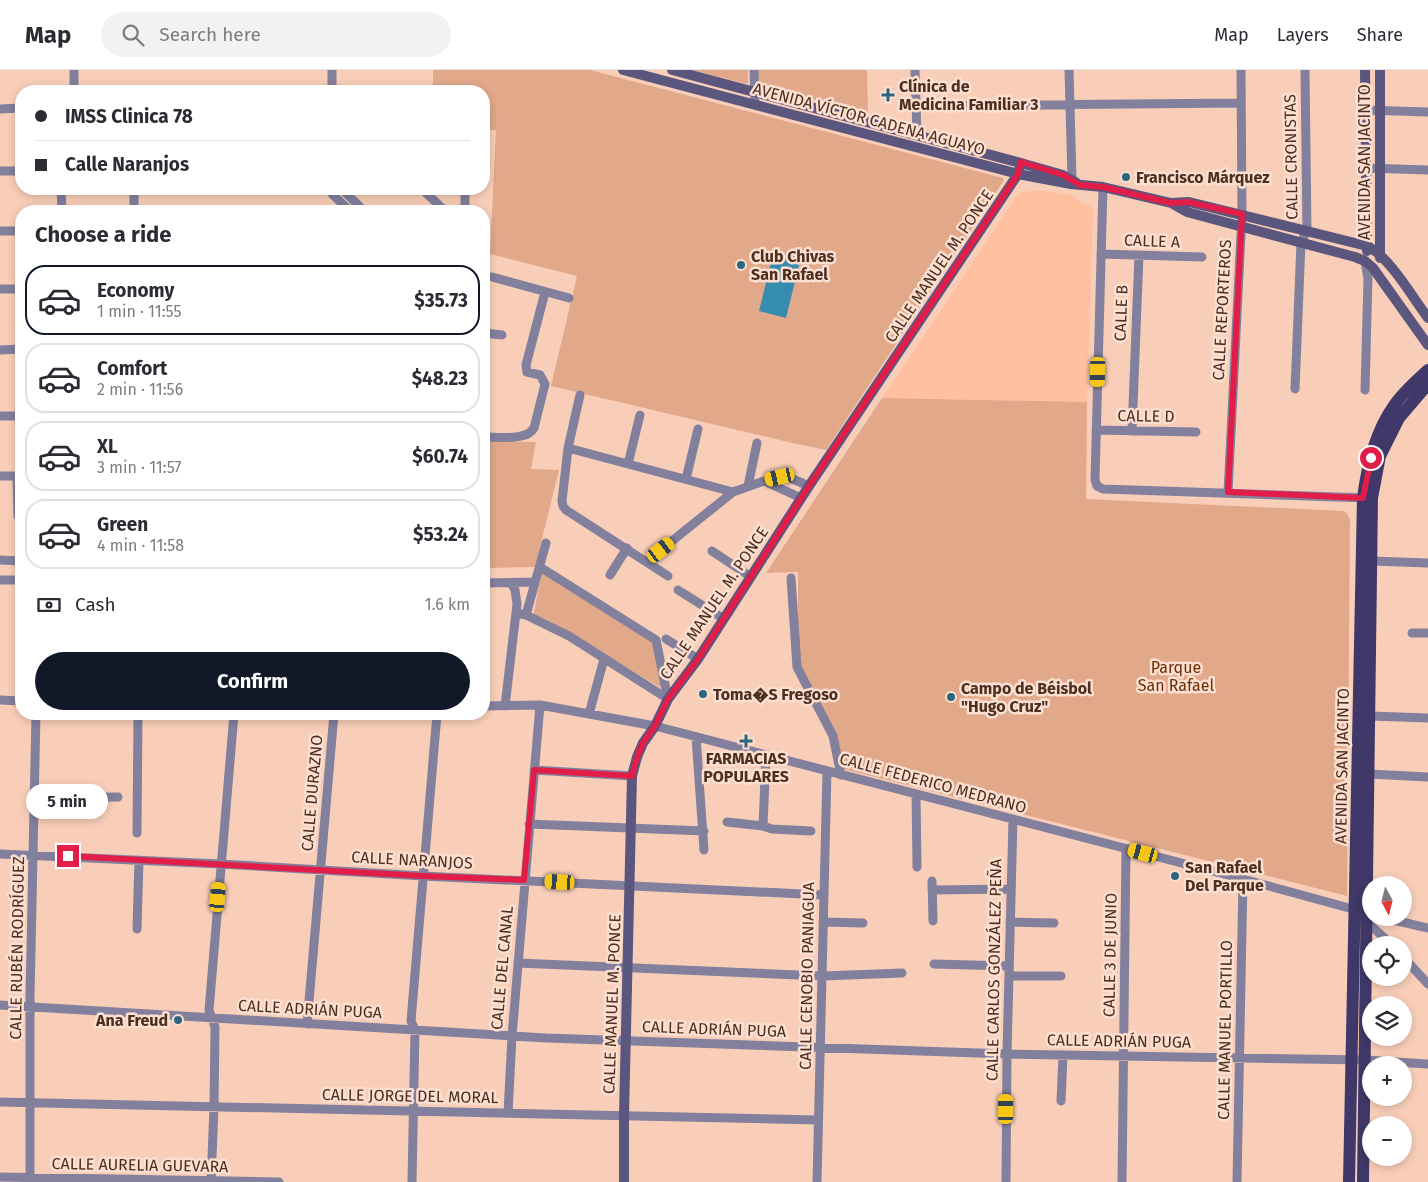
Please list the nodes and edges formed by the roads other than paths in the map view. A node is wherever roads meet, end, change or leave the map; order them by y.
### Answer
1 (74, 70) edge
2 (332, 70) edge
3 (623, 70) edge
4 (672, 70) edge
5 (754, 70) edge
6 (915, 70) edge
7 (1069, 70) edge
8 (1241, 70) edge
9 (1305, 70) edge
10 (1365, 70) edge
11 (1380, 70) edge
12 (74, 85) edge
13 (332, 85) edge
14 (754, 92) junction
15 (1241, 103) junction
16 (755, 105) junction
17 (1070, 105) junction
18 (916, 106) junction
19 (0, 108) edge
20 (15, 108) edge
21 (1365, 110) junction
22 (1380, 111) junction
23 (1428, 112) edge
24 (917, 135) junction
25 (1021, 162) junction
26 (1366, 168) junction
27 (1380, 168) junction
28 (15, 170) edge
29 (1428, 170) edge
30 (0, 171) edge
31 (1018, 174) junction
32 (1074, 183) junction
33 (1103, 187) junction
34 (134, 195) edge
35 (333, 195) edge
36 (348, 195) edge
37 (428, 195) edge
38 (354, 201) junction
39 (134, 203) dead end
40 (1171, 203) junction
41 (343, 205) edge
42 (351, 205) edge
43 (358, 205) edge
44 (439, 205) edge
45 (1242, 214) junction
46 (1240, 227) junction
47 (1307, 230) junction
48 (0, 231) edge
49 (15, 231) edge
50 (1301, 243) junction
51 (1367, 246) junction
52 (1101, 254) junction
53 (1139, 255) junction
54 (1380, 255) junction
55 (1202, 258) dead end
56 (1365, 261) junction
57 (1375, 270) junction
58 (492, 277) dead end
59 (1368, 279) junction
60 (0, 289) edge
61 (15, 289) edge
62 (545, 292) junction
63 (569, 298) dead end
64 (1428, 318) edge
65 (490, 334) edge
66 (502, 335) dead end
67 (1428, 345) edge
68 (15, 349) edge
69 (0, 350) edge
70 (1428, 370) edge
71 (1428, 384) edge
72 (1295, 388) dead end
73 (1365, 390) dead end
74 (580, 395) dead end
75 (640, 415) dead end
76 (0, 416) edge
77 (15, 416) edge
78 (698, 430) dead end
79 (1096, 430) junction
80 (1132, 431) junction
81 (1196, 432) dead end
82 (490, 437) edge
83 (757, 443) dead end
84 (568, 448) junction
85 (628, 464) junction
86 (0, 476) edge
87 (15, 476) edge
88 (686, 479) junction
89 (764, 481) junction
90 (748, 486) junction
91 (809, 486) junction
92 (734, 492) junction
93 (1228, 492) junction
94 (801, 498) junction
95 (1368, 498) junction
96 (546, 543) dead end
97 (627, 548) junction
98 (712, 550) dead end
99 (0, 560) edge
100 (15, 561) edge
101 (647, 561) junction
102 (1372, 561) junction
103 (1428, 563) edge
104 (540, 567) junction
105 (610, 575) dead end
106 (668, 576) dead end
107 (750, 577) junction
108 (791, 578) dead end
109 (0, 580) edge
110 (15, 580) edge
111 (535, 582) junction
112 (490, 583) edge
113 (511, 583) junction
114 (678, 590) dead end
115 (516, 613) junction
116 (526, 615) junction
117 (724, 619) junction
118 (1412, 633) dead end
119 (1428, 633) edge
120 (666, 639) dead end
121 (604, 659) junction
122 (698, 659) junction
123 (668, 699) junction
124 (0, 700) edge
125 (15, 701) edge
126 (540, 705) junction
127 (490, 706) edge
128 (505, 706) junction
129 (589, 714) junction
130 (1370, 716) junction
131 (1428, 718) edge
132 (36, 720) edge
133 (138, 720) edge
134 (233, 720) edge
135 (334, 720) edge
136 (436, 720) edge
137 (655, 726) junction
138 (696, 737) junction
139 (766, 755) junction
140 (534, 770) junction
141 (827, 771) junction
142 (841, 774) junction
143 (1369, 774) junction
144 (632, 776) junction
145 (1428, 777) edge
146 (916, 794) junction
147 (118, 797) dead end
148 (34, 798) junction
149 (1013, 819) junction
150 (727, 822) dead end
151 (529, 824) junction
152 (763, 826) junction
153 (631, 829) junction
154 (704, 831) junction
155 (811, 831) dead end
156 (137, 833) dead end
157 (1126, 848) junction
158 (704, 850) dead end
159 (0, 854) edge
160 (33, 855) junction
161 (139, 860) junction
162 (221, 864) junction
163 (917, 867) dead end
164 (321, 870) junction
165 (423, 876) junction
166 (1364, 876) edge
167 (1365, 876) edge
168 (1243, 879) junction
169 (524, 880) junction
170 (630, 886) junction
171 (1011, 889) junction
172 (823, 895) junction
173 (1362, 915) edge
174 (933, 921) dead end
175 (823, 922) junction
176 (1010, 922) junction
177 (863, 923) dead end
178 (1054, 923) dead end
179 (1412, 924) edge
180 (1363, 926) edge
181 (1364, 926) edge
182 (1374, 926) edge
183 (1428, 928) edge
184 (137, 929) dead end
185 (1383, 936) edge
186 (518, 962) junction
187 (934, 964) dead end
188 (1009, 966) junction
189 (1412, 967) edge
190 (628, 968) junction
191 (902, 973) dead end
192 (822, 976) junction
193 (1009, 976) junction
194 (1061, 976) dead end
195 (1428, 984) edge
196 (0, 1004) edge
197 (30, 1007) junction
198 (212, 1019) junction
199 (307, 1024) junction
200 (416, 1030) junction
201 (512, 1036) junction
202 (626, 1041) junction
203 (820, 1048) junction
204 (1007, 1054) junction
205 (1062, 1055) junction
206 (1124, 1056) junction
207 (1366, 1056) edge
208 (1239, 1058) junction
209 (1352, 1060) junction
210 (1362, 1060) edge
211 (1412, 1063) edge
212 (1428, 1064) edge
213 (1061, 1101) dead end
214 (0, 1102) edge
215 (30, 1103) junction
216 (1365, 1106) edge
217 (214, 1107) junction
218 (413, 1111) junction
219 (508, 1113) junction
220 (624, 1116) junction
221 (818, 1120) junction
222 (0, 1177) edge
223 (31, 1180) edge
224 (211, 1181) edge
225 (279, 1182) edge
226 (412, 1182) edge
227 (624, 1182) edge
228 (817, 1182) edge
229 (1006, 1182) edge
230 (1122, 1182) edge
231 (1237, 1182) edge
232 (1349, 1182) edge
233 (1363, 1182) edge

1 - 12 street
2 - 13 street
3 - 16 street, AVENIDA VÍCTOR CADENA AGUAYO
4 - 14 street, AVENIDA VÍCTOR CADENA AGUAYO
5 - 14 street
6 - 18 street
7 - 17 street
8 - 15 street, CALLE REPORTEROS
9 - 47 street, CALLE CRONISTAS
10 - 21 street, AVENIDA SAN JACINTO
11 - 22 street, AVENIDA SAN JACINTO
14 - 16 street
14 - 24 street, AVENIDA VÍCTOR CADENA AGUAYO
15 - 17 street
15 - 45 street, CALLE REPORTEROS
16 - 31 street, AVENIDA VÍCTOR CADENA AGUAYO
17 - 18 street
17 - 32 street
18 - 24 street
19 - 20 street
21 - 22 street
21 - 26 street, AVENIDA SAN JACINTO
22 - 23 street
22 - 27 street, AVENIDA SAN JACINTO
24 - 25 street, AVENIDA VÍCTOR CADENA AGUAYO
25 - 31 street, CALLE MANUEL M. PONCE
25 - 32 street, AVENIDA VÍCTOR CADENA AGUAYO
26 - 27 street
26 - 51 street, AVENIDA SAN JACINTO
27 - 29 street
27 - 54 street, AVENIDA SAN JACINTO
28 - 30 street
31 - 32 street, AVENIDA VÍCTOR CADENA AGUAYO
31 - 91 street, CALLE MANUEL M. PONCE
32 - 33 street, AVENIDA VÍCTOR CADENA AGUAYO
33 - 40 street, AVENIDA VÍCTOR CADENA AGUAYO
33 - 52 street
34 - 39 street
35 - 41 street
36 - 38 street
37 - 44 street
38 - 42 street
38 - 43 street
40 - 45 street, AVENIDA VÍCTOR CADENA AGUAYO
40 - 46 street, AVENIDA VÍCTOR CADENA AGUAYO
45 - 46 street, CALLE REPORTEROS
45 - 47 street, AVENIDA VÍCTOR CADENA AGUAYO
46 - 50 street, AVENIDA VÍCTOR CADENA AGUAYO
46 - 93 street, CALLE REPORTEROS
47 - 50 street, CALLE CRONISTAS
47 - 51 street, AVENIDA VÍCTOR CADENA AGUAYO
48 - 49 street
50 - 56 street, AVENIDA VÍCTOR CADENA AGUAYO
50 - 72 street
51 - 54 street, AVENIDA SAN JACINTO
51 - 56 street, AVENIDA SAN JACINTO
52 - 53 street, CALLE A
52 - 79 street
53 - 55 street, CALLE A
53 - 80 street, CALLE B
54 - 57 street, AVENIDA SAN JACINTO
54 - 64 street, AVENIDA SAN JACINTO
56 - 57 street, AVENIDA SAN JACINTO
56 - 59 street
57 - 59 street
57 - 67 street, AVENIDA SAN JACINTO
58 - 62 street
59 - 73 street
60 - 61 street
62 - 63 street
62 - 82 street
65 - 66 street
68 - 69 street
70 - 95 main road, AVENIDA SAN JACINTO
71 - 95 main road, AVENIDA SAN JACINTO
74 - 84 street
75 - 85 street
76 - 77 street
78 - 88 street
79 - 80 street, CALLE D
79 - 93 street
80 - 81 street, CALLE D
83 - 90 street
84 - 85 street
84 - 97 street
85 - 88 street
86 - 87 street
88 - 92 street
89 - 90 street
89 - 91 street
89 - 94 street
90 - 92 street
91 - 94 street, CALLE MANUEL M. PONCE
92 - 101 street
93 - 95 street
94 - 107 street, CALLE MANUEL M. PONCE
95 - 102 main road, AVENIDA SAN JACINTO
95 - 166 main road, AVENIDA SAN JACINTO
96 - 104 street
97 - 101 street
97 - 105 street
98 - 107 street
99 - 100 street
101 - 106 street
102 - 103 street
102 - 130 main road, AVENIDA SAN JACINTO
104 - 111 street
104 - 123 street
107 - 117 street, CALLE MANUEL M. PONCE
108 - 142 street
109 - 110 street
111 - 113 street
111 - 116 street
112 - 113 street
113 - 115 street
114 - 117 street
115 - 116 street
115 - 128 street
116 - 121 street
117 - 122 street, CALLE MANUEL M. PONCE
118 - 119 street
120 - 122 street
121 - 123 street
121 - 129 street
122 - 123 street, CALLE MANUEL M. PONCE
123 - 137 street, CALLE MANUEL M. PONCE
124 - 125 street
126 - 128 street, CALLE FEDERICO MEDRANO
126 - 129 street, CALLE FEDERICO MEDRANO
126 - 140 street, CALLE DEL CANAL
127 - 128 street, CALLE FEDERICO MEDRANO
129 - 137 street, CALLE FEDERICO MEDRANO
130 - 131 street
130 - 143 main road, AVENIDA SAN JACINTO
132 - 148 street, CALLE RUBÉN RODRÍGUEZ
133 - 156 street
134 - 162 street
135 - 164 street, CALLE DURAZNO
136 - 165 street
137 - 138 street, CALLE FEDERICO MEDRANO
137 - 144 street, CALLE MANUEL M. PONCE
138 - 139 street, CALLE FEDERICO MEDRANO
138 - 154 street
139 - 141 street, CALLE FEDERICO MEDRANO
139 - 152 street
140 - 144 street
140 - 151 street, CALLE DEL CANAL
141 - 142 street, CALLE FEDERICO MEDRANO
141 - 172 street, CALLE CENOBIO PANIAGUA
142 - 146 street, CALLE FEDERICO MEDRANO
143 - 145 street
143 - 167 main road, AVENIDA SAN JACINTO
144 - 153 street, CALLE MANUEL M. PONCE
146 - 149 street, CALLE FEDERICO MEDRANO
146 - 163 street
147 - 148 street
148 - 160 street, CALLE RUBÉN RODRÍGUEZ
149 - 157 street, CALLE FEDERICO MEDRANO
149 - 171 street, CALLE CARLOS GONZÁLEZ PEÑA
150 - 152 street
151 - 153 street
151 - 169 street, CALLE DEL CANAL
152 - 155 street
153 - 154 street
153 - 170 street, CALLE MANUEL M. PONCE
154 - 158 street
157 - 168 street, CALLE FEDERICO MEDRANO
157 - 206 street, CALLE 3 DE JUNIO
159 - 160 street, CALLE NARANJOS
160 - 161 street, CALLE NARANJOS
160 - 197 street, CALLE RUBÉN RODRÍGUEZ
161 - 162 street, CALLE NARANJOS
161 - 184 street
162 - 164 street, CALLE NARANJOS
162 - 198 street
164 - 165 street, CALLE NARANJOS
164 - 199 street, CALLE DURAZNO
165 - 169 street, CALLE NARANJOS
165 - 200 street
168 - 173 street, CALLE FEDERICO MEDRANO
168 - 208 street, CALLE MANUEL PORTILLO
169 - 170 street, CALLE NARANJOS
169 - 186 street, CALLE DEL CANAL
170 - 172 street, CALLE NARANJOS
170 - 190 street, CALLE MANUEL M. PONCE
171 - 174 street
171 - 176 street, CALLE CARLOS GONZÁLEZ PEÑA
172 - 175 street, CALLE CENOBIO PANIAGUA
175 - 177 street
175 - 192 street, CALLE CENOBIO PANIAGUA
176 - 178 street
176 - 188 street, CALLE CARLOS GONZÁLEZ PEÑA
179 - 183 street
180 - 209 main road, AVENIDA SAN JACINTO
181 - 207 main road, AVENIDA SAN JACINTO
182 - 185 street
186 - 190 street
186 - 201 street, CALLE DEL CANAL
187 - 188 street
188 - 193 street, CALLE CARLOS GONZÁLEZ PEÑA
189 - 195 street
190 - 192 street
190 - 202 street, CALLE MANUEL M. PONCE
191 - 192 street
192 - 203 street, CALLE CENOBIO PANIAGUA
193 - 194 street
193 - 204 street, CALLE CARLOS GONZÁLEZ PEÑA
196 - 197 street, CALLE ADRIÁN PUGA
197 - 198 street, CALLE ADRIÁN PUGA
197 - 215 street, CALLE RUBÉN RODRÍGUEZ
198 - 199 street, CALLE ADRIÁN PUGA
198 - 217 street
199 - 200 street, CALLE ADRIÁN PUGA
200 - 201 street, CALLE ADRIÁN PUGA
200 - 218 street
201 - 202 street, CALLE ADRIÁN PUGA
201 - 219 street, CALLE DEL CANAL
202 - 203 street, CALLE ADRIÁN PUGA
202 - 220 street, CALLE MANUEL M. PONCE
203 - 204 street, CALLE ADRIÁN PUGA
203 - 221 street, CALLE CENOBIO PANIAGUA
204 - 205 street, CALLE ADRIÁN PUGA
204 - 229 street, CALLE CARLOS GONZÁLEZ PEÑA
205 - 206 street, CALLE ADRIÁN PUGA
205 - 213 street
206 - 208 street, CALLE ADRIÁN PUGA
206 - 230 street, CALLE 3 DE JUNIO
208 - 209 street, CALLE ADRIÁN PUGA
208 - 231 street, CALLE MANUEL PORTILLO
209 - 210 street, CALLE ADRIÁN PUGA
209 - 232 main road, AVENIDA SAN JACINTO
211 - 212 street, CALLE ADRIÁN PUGA
214 - 215 street, CALLE JORGE DEL MORAL
215 - 217 street, CALLE JORGE DEL MORAL
215 - 223 street, CALLE RUBÉN RODRÍGUEZ
216 - 233 main road, AVENIDA SAN JACINTO
217 - 218 street, CALLE JORGE DEL MORAL
217 - 224 street
218 - 219 street, CALLE JORGE DEL MORAL
218 - 226 street
219 - 220 street, CALLE JORGE DEL MORAL
220 - 221 street, CALLE JORGE DEL MORAL
220 - 227 street, CALLE MANUEL M. PONCE
221 - 228 street, CALLE CENOBIO PANIAGUA
222 - 223 street, CALLE AURELIA GUEVARA
223 - 224 street, CALLE AURELIA GUEVARA
224 - 225 street, CALLE AURELIA GUEVARA

